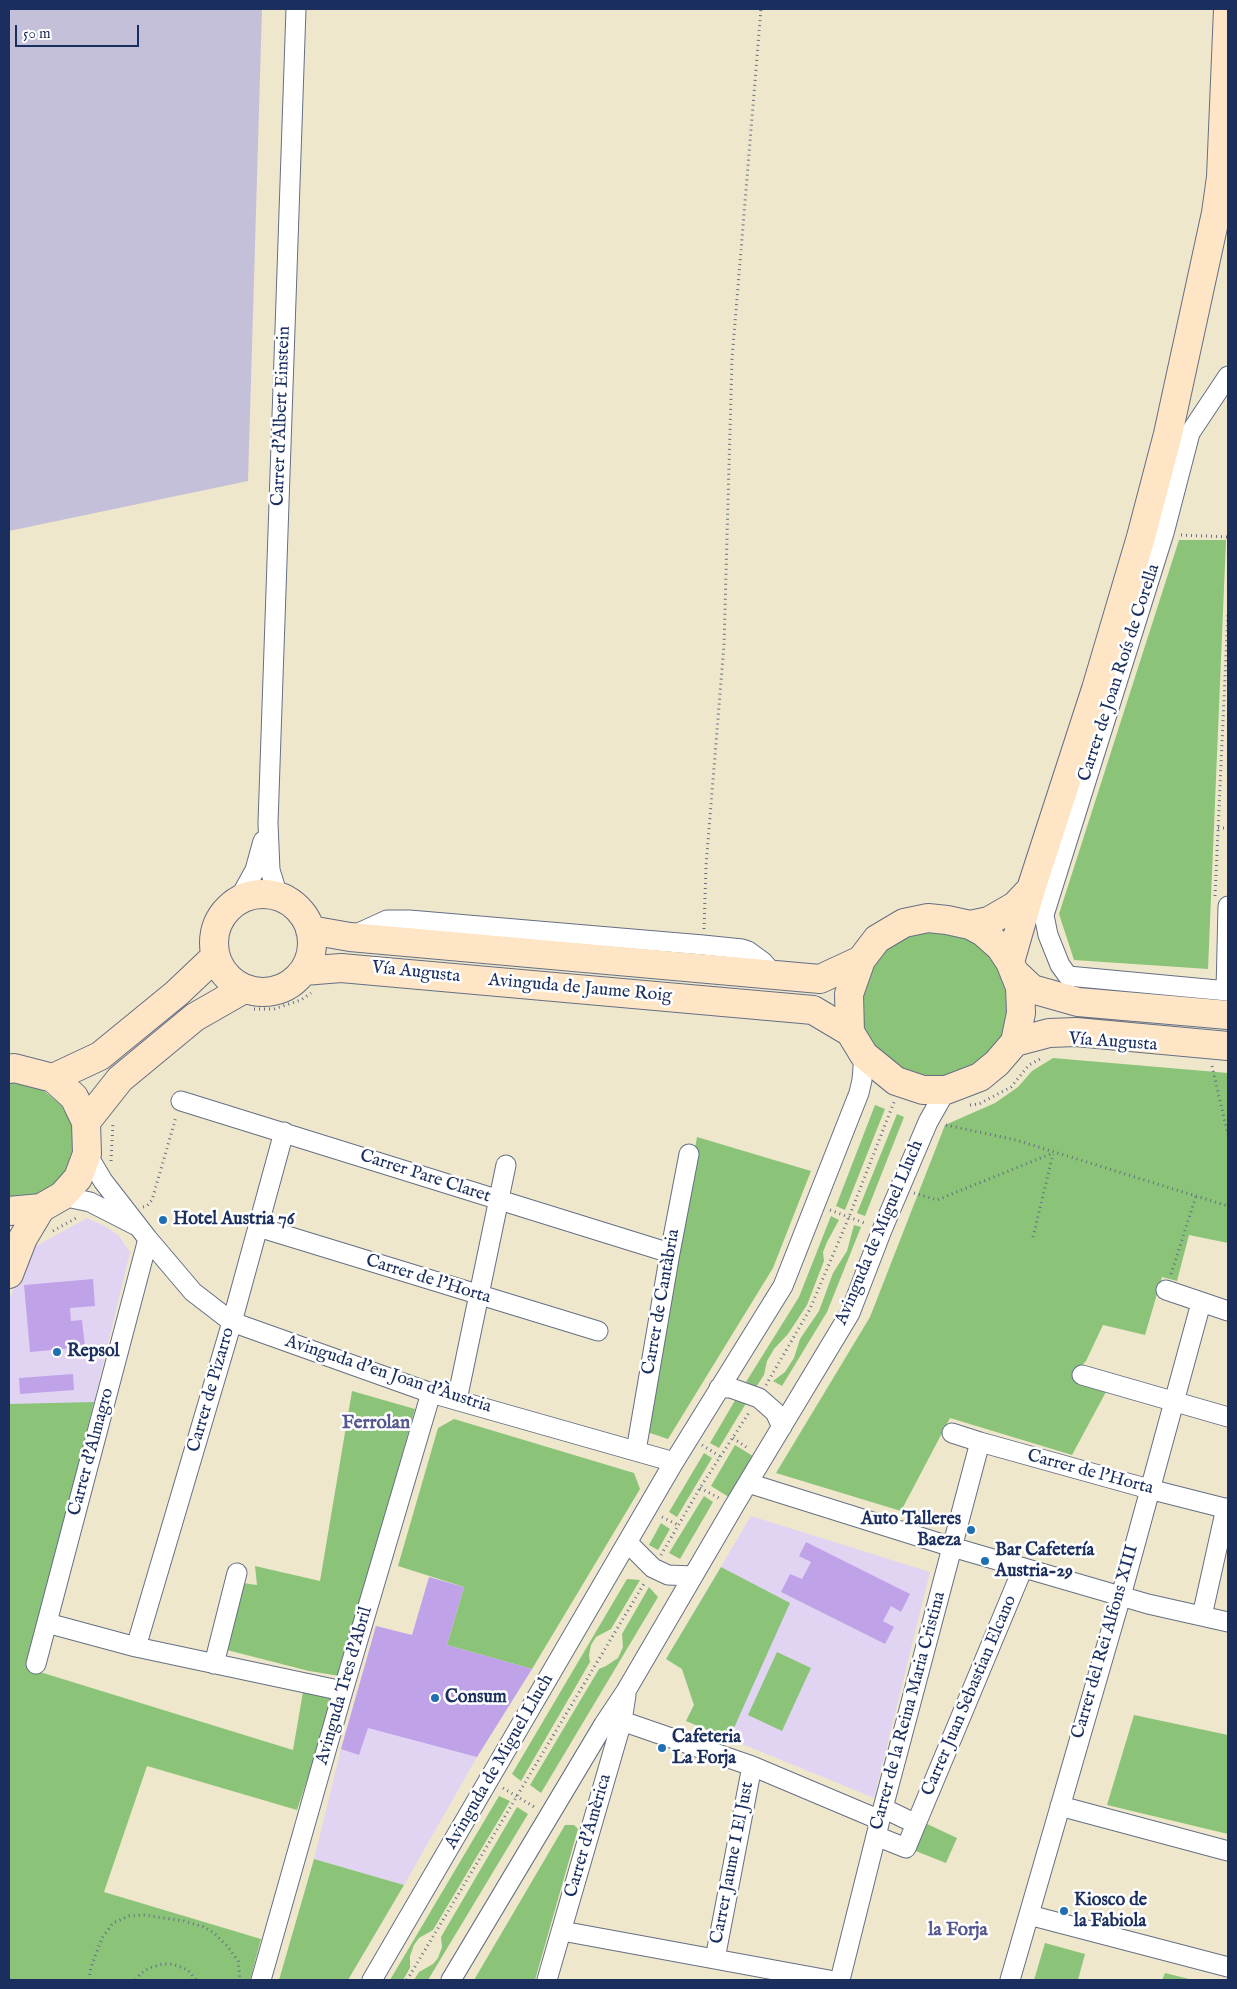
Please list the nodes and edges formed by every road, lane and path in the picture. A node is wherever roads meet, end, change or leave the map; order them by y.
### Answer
1 (296, 9) edge
2 (761, 9) edge
3 (1228, 9) edge
4 (1228, 376) edge
5 (1175, 535) dead end
6 (1228, 537) edge
7 (1228, 612) edge
8 (268, 823) junction
9 (1218, 828) junction
10 (1228, 828) edge
11 (1031, 889) junction
12 (278, 896) junction
13 (239, 899) junction
14 (1221, 906) edge
15 (970, 925) junction
16 (310, 930) junction
17 (350, 937) junction
18 (703, 945) junction
19 (215, 957) junction
20 (862, 960) junction
21 (1012, 967) junction
22 (774, 975) junction
23 (309, 981) junction
24 (246, 999) junction
25 (1227, 999) edge
26 (1015, 1042) junction
27 (857, 1044) junction
28 (1044, 1056) dead end
29 (1220, 1058) edge
30 (10, 1067) edge
31 (53, 1078) junction
32 (946, 1090) junction
33 (888, 1098) dead end
34 (181, 1101) joint
35 (894, 1102) junction
36 (901, 1104) dead end
37 (969, 1105) dead end
38 (86, 1122) junction
39 (113, 1122) dead end
40 (928, 1122) junction
41 (284, 1132) junction
42 (1228, 1135) edge
43 (1053, 1153) junction
44 (87, 1154) junction
45 (689, 1154) dead end
46 (506, 1165) dead end
47 (104, 1181) junction
48 (899, 1189) junction
49 (1196, 1196) junction
50 (499, 1200) junction
51 (52, 1202) junction
52 (90, 1202) junction
53 (816, 1204) junction
54 (1228, 1206) edge
55 (140, 1207) dead end
56 (9, 1212) edge
57 (849, 1217) junction
58 (258, 1227) junction
59 (882, 1230) junction
60 (143, 1233) junction
61 (1033, 1237) dead end
62 (23, 1238) junction
63 (670, 1253) junction
64 (9, 1274) edge
65 (1166, 1290) joint
66 (479, 1296) junction
67 (1201, 1303) junction
68 (1228, 1311) edge
69 (232, 1322) junction
70 (598, 1331) dead end
71 (1082, 1375) dead end
72 (719, 1388) junction
73 (432, 1392) junction
74 (759, 1398) junction
75 (457, 1400) junction
76 (1174, 1401) junction
77 (1228, 1417) edge
78 (782, 1427) junction
79 (952, 1433) dead end
80 (980, 1442) junction
81 (636, 1451) junction
82 (674, 1462) junction
83 (748, 1483) junction
84 (1149, 1489) junction
85 (1227, 1509) edge
86 (628, 1543) junction
87 (952, 1547) junction
88 (653, 1568) junction
89 (1023, 1568) junction
90 (238, 1573) dead end
91 (693, 1576) junction
92 (1121, 1596) junction
93 (1202, 1616) junction
94 (47, 1622) junction
95 (1228, 1622) edge
96 (136, 1647) junction
97 (36, 1664) dead end
98 (214, 1664) junction
99 (343, 1691) junction
100 (626, 1691) joint
101 (613, 1722) junction
102 (752, 1766) junction
103 (500, 1786) dead end
104 (517, 1797) junction
105 (1060, 1806) junction
106 (537, 1808) dead end
107 (880, 1821) junction
108 (916, 1824) junction
109 (1228, 1850) edge
110 (1029, 1915) junction
111 (562, 1931) junction
112 (715, 1959) junction
113 (1228, 1967) edge
114 (88, 1980) edge
115 (136, 1980) edge
116 (196, 1980) edge
117 (240, 1980) edge
118 (262, 1980) edge
119 (372, 1980) edge
120 (407, 1980) edge
121 (451, 1980) edge
122 (547, 1980) edge
123 (829, 1980) edge
124 (840, 1980) edge
125 (1010, 1980) edge

1 - 8 street, Carrer d'Albert Einstein
2 - 18 path
3 - 11 main road
4 - 25 street, Carrer de Joan Roís de Corella
5 - 6 path
7 - 9 path
8 - 12 street, Carrer d'Albert Einstein
8 - 13 street, Carrer d'Albert Einstein
9 - 10 path
9 - 14 path
11 - 15 main road
11 - 21 main road
12 - 13 main road
12 - 16 main road
13 - 19 main road
14 - 25 street
15 - 20 main road
15 - 21 main road
16 - 17 main road, Avinguda de Jaume Roig
16 - 23 main road
17 - 18 street
17 - 22 main road, Avinguda de Jaume Roig
18 - 22 street
19 - 24 main road
19 - 31 main road
20 - 22 main road, Avinguda de Jaume Roig
20 - 27 main road
21 - 25 main road
21 - 26 main road
23 - 24 main road
23 - 24 path
23 - 27 main road, Avinguda de Jaume Roig
24 - 38 main road
26 - 29 main road
26 - 32 main road
27 - 32 main road
27 - 53 street, Avinguda de Miguel Lluch
28 - 37 path, Vía Augusta
29 - 42 path
30 - 31 main road
31 - 38 main road
32 - 40 street, Avinguda de Miguel Lluch
33 - 35 path
34 - 41 street, Carrer Pare Claret
34 - 55 path
35 - 36 path
35 - 57 path
38 - 44 main road
39 - 47 path
40 - 43 path
40 - 48 street, Avinguda de Miguel Lluch
41 - 50 street, Carrer Pare Claret
41 - 58 street, Carrer de Pizarro
43 - 48 path
43 - 49 path
43 - 61 path
44 - 47 street, Avinguda d'en Joan d'Àustria
44 - 51 main road
45 - 63 street, Carrer de Cantàbria
46 - 50 street
47 - 60 street, Avinguda d'en Joan d'Àustria
48 - 59 street, Avinguda de Miguel Lluch
49 - 54 path
49 - 65 path
50 - 63 street, Carrer Pare Claret
50 - 66 street
51 - 52 street, Avinguda d'en Joan d'Àustria
51 - 56 main road
51 - 62 main road
52 - 60 street, Avinguda d'en Joan d'Àustria
52 - 62 path
53 - 57 path
53 - 72 street, Avinguda de Miguel Lluch
57 - 59 path
57 - 74 path
58 - 66 street, Carrer de l'Horta
58 - 69 street, Carrer de Pizarro
59 - 78 street, Avinguda de Miguel Lluch
60 - 69 street, Avinguda d'en Joan d'Àustria
60 - 94 street, Carrer d'Almagro
62 - 64 main road
63 - 81 street, Carrer de Cantàbria
65 - 67 street
66 - 70 street, Carrer de l'Horta
66 - 75 street
67 - 68 street
67 - 76 street, Carrer del Rei Alfons XIII
69 - 73 street, Avinguda d'en Joan d'Àustria
69 - 96 street, Carrer de Pizarro
71 - 76 street
72 - 74 street
72 - 82 street, Avinguda de Miguel Lluch
73 - 75 street, Avinguda d'en Joan d'Àustria
73 - 99 street, Avinguda Tres d'Abril
74 - 78 street
74 - 88 path
75 - 81 street, Avinguda d'en Joan d'Àustria
76 - 77 street
76 - 84 street, Carrer del Rei Alfons XIII
78 - 83 street, Avinguda de Miguel Lluch
79 - 80 street, Carrer de l'Horta
80 - 84 street, Carrer de l'Horta
80 - 87 street, Carrer de la Reina Maria Cristina
81 - 82 street, Avinguda d'en Joan d'Àustria
82 - 86 street, Avinguda de Miguel Lluch
83 - 87 street
83 - 91 street, Avinguda de Miguel Lluch
84 - 85 street, Carrer de l'Horta
84 - 92 street, Carrer del Rei Alfons XIII
85 - 93 street
86 - 88 street
86 - 119 street, Avinguda de Miguel Lluch
87 - 89 street
87 - 107 street, Carrer de la Reina Maria Cristina
88 - 91 street
88 - 104 path
89 - 92 street
89 - 108 street, Carrer Juan Sebastian Elcano
90 - 98 street
91 - 100 street, Avinguda de Miguel Lluch
92 - 93 street
92 - 105 street, Carrer del Rei Alfons XIII
93 - 95 street
94 - 96 street
94 - 97 street, Carrer d'Almagro
96 - 98 street
98 - 99 street
99 - 118 street, Avinguda Tres d'Abril
100 - 101 street, Carrer d'Amèrica
101 - 102 street
101 - 111 street, Carrer d'Amèrica
101 - 121 street
102 - 107 street
102 - 112 street, Carrer Jaume I El Just
103 - 104 path
104 - 106 path
104 - 120 path
105 - 109 street
105 - 110 street, Carrer del Rei Alfons XIII
107 - 108 street
107 - 108 street, Carrer Juan Sebastian Elcano
107 - 124 street, Carrer de la Reina Maria Cristina
110 - 113 street
110 - 125 street, Carrer del Rei Alfons XIII
111 - 112 street
111 - 122 street, Carrer d'Amèrica
112 - 123 street
114 - 117 path
115 - 116 path

